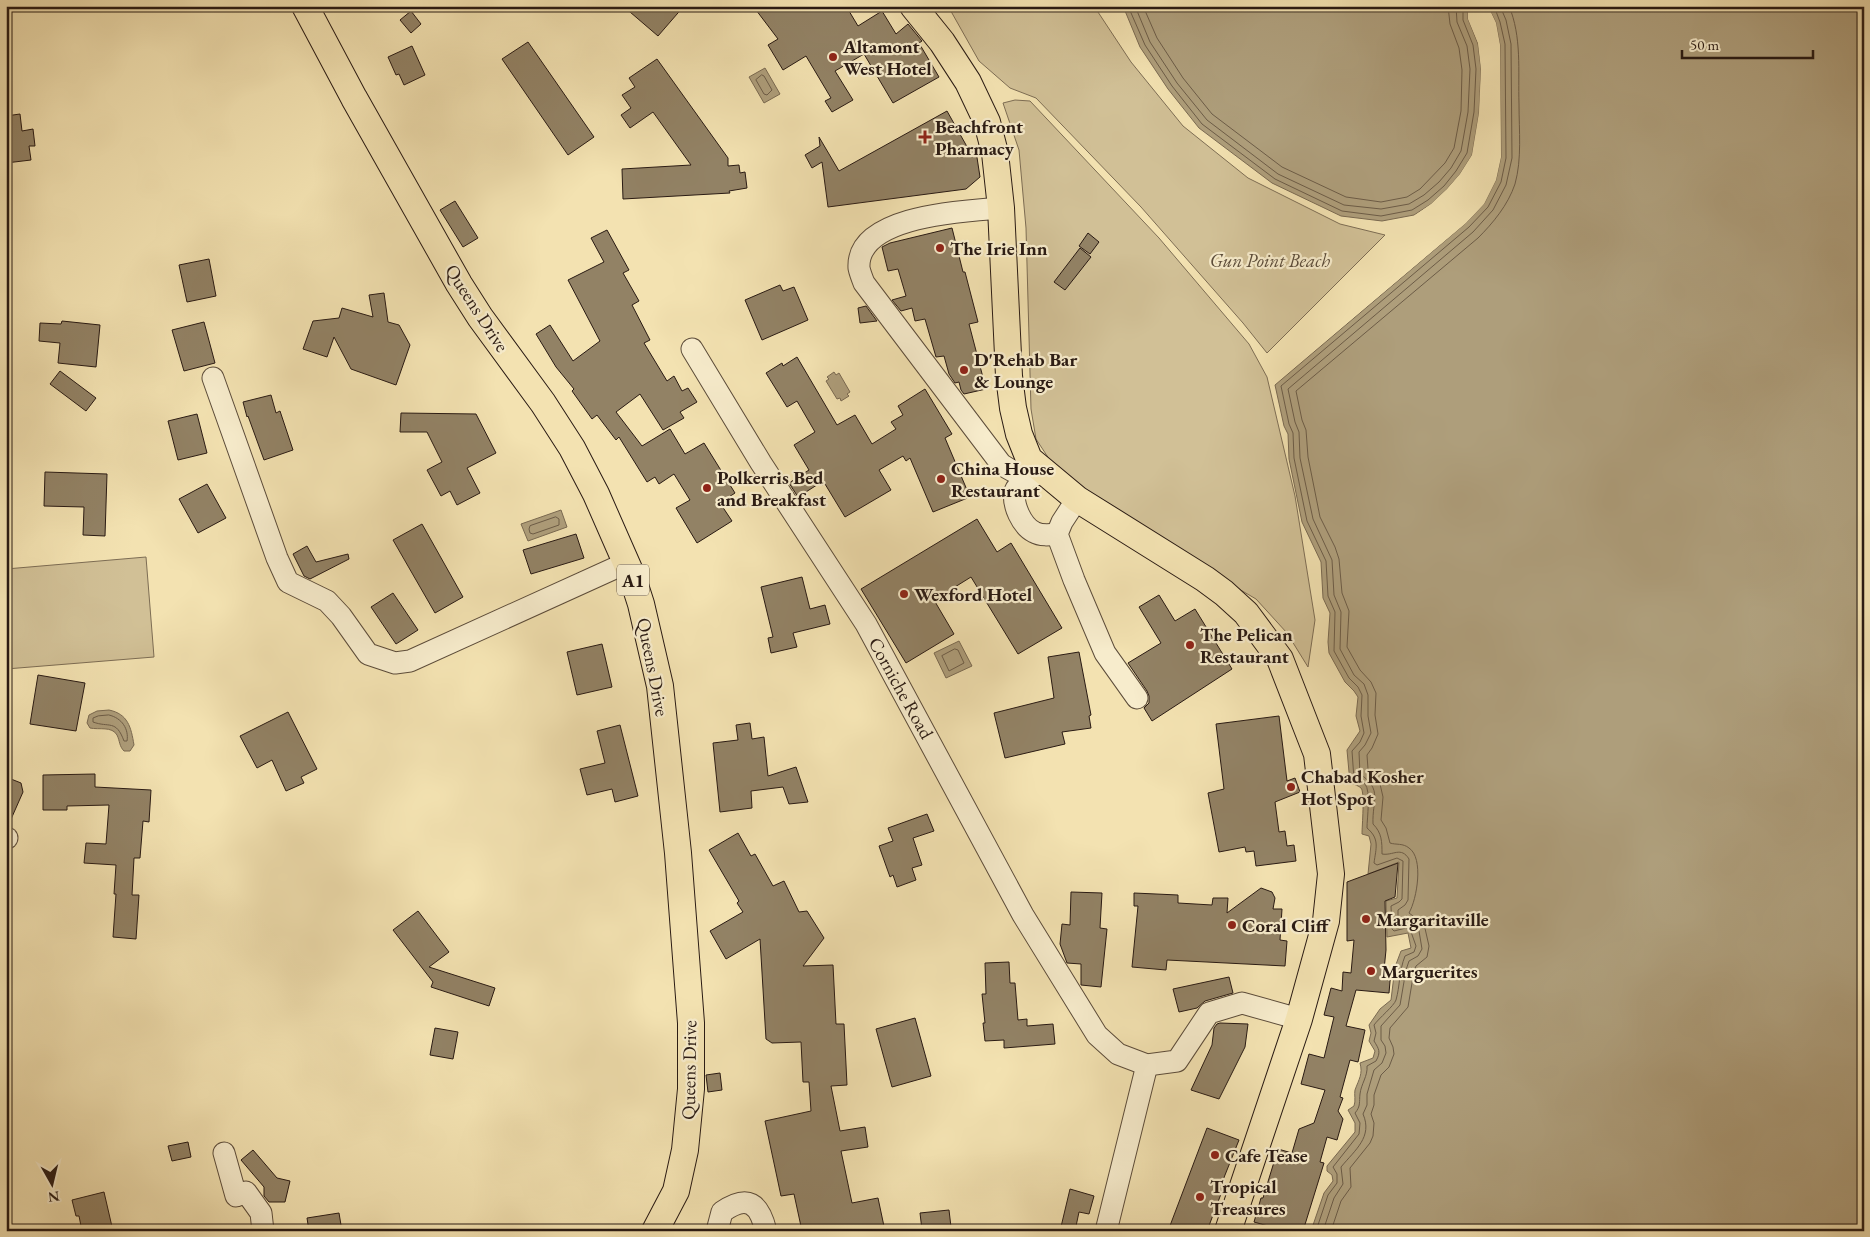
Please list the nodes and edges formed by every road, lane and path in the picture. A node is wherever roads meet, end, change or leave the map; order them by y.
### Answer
1 (305, 6) edge
2 (913, 6) edge
3 (1001, 208) junction
4 (692, 349) dead end
5 (213, 378) dead end
6 (1037, 475) junction
7 (1077, 499) junction
8 (1057, 534) junction
9 (626, 563) junction
10 (1137, 698) dead end
11 (1299, 1019) junction
12 (1147, 1065) junction
13 (224, 1153) dead end
14 (262, 1231) edge
15 (655, 1231) edge
16 (717, 1231) edge
17 (766, 1231) edge
18 (1106, 1231) edge
19 (1228, 1231) edge

1 - 9 main road, Queens Drive / A1
2 - 3 main road
3 - 6 main road
3 - 6 street
4 - 12 street, Corniche Road
5 - 9 street
6 - 7 main road
6 - 8 street
7 - 8 street
7 - 11 main road
8 - 10 street
9 - 15 main road, Queens Drive / A1
11 - 12 street
11 - 19 main road
12 - 18 street
13 - 14 street
16 - 17 street

